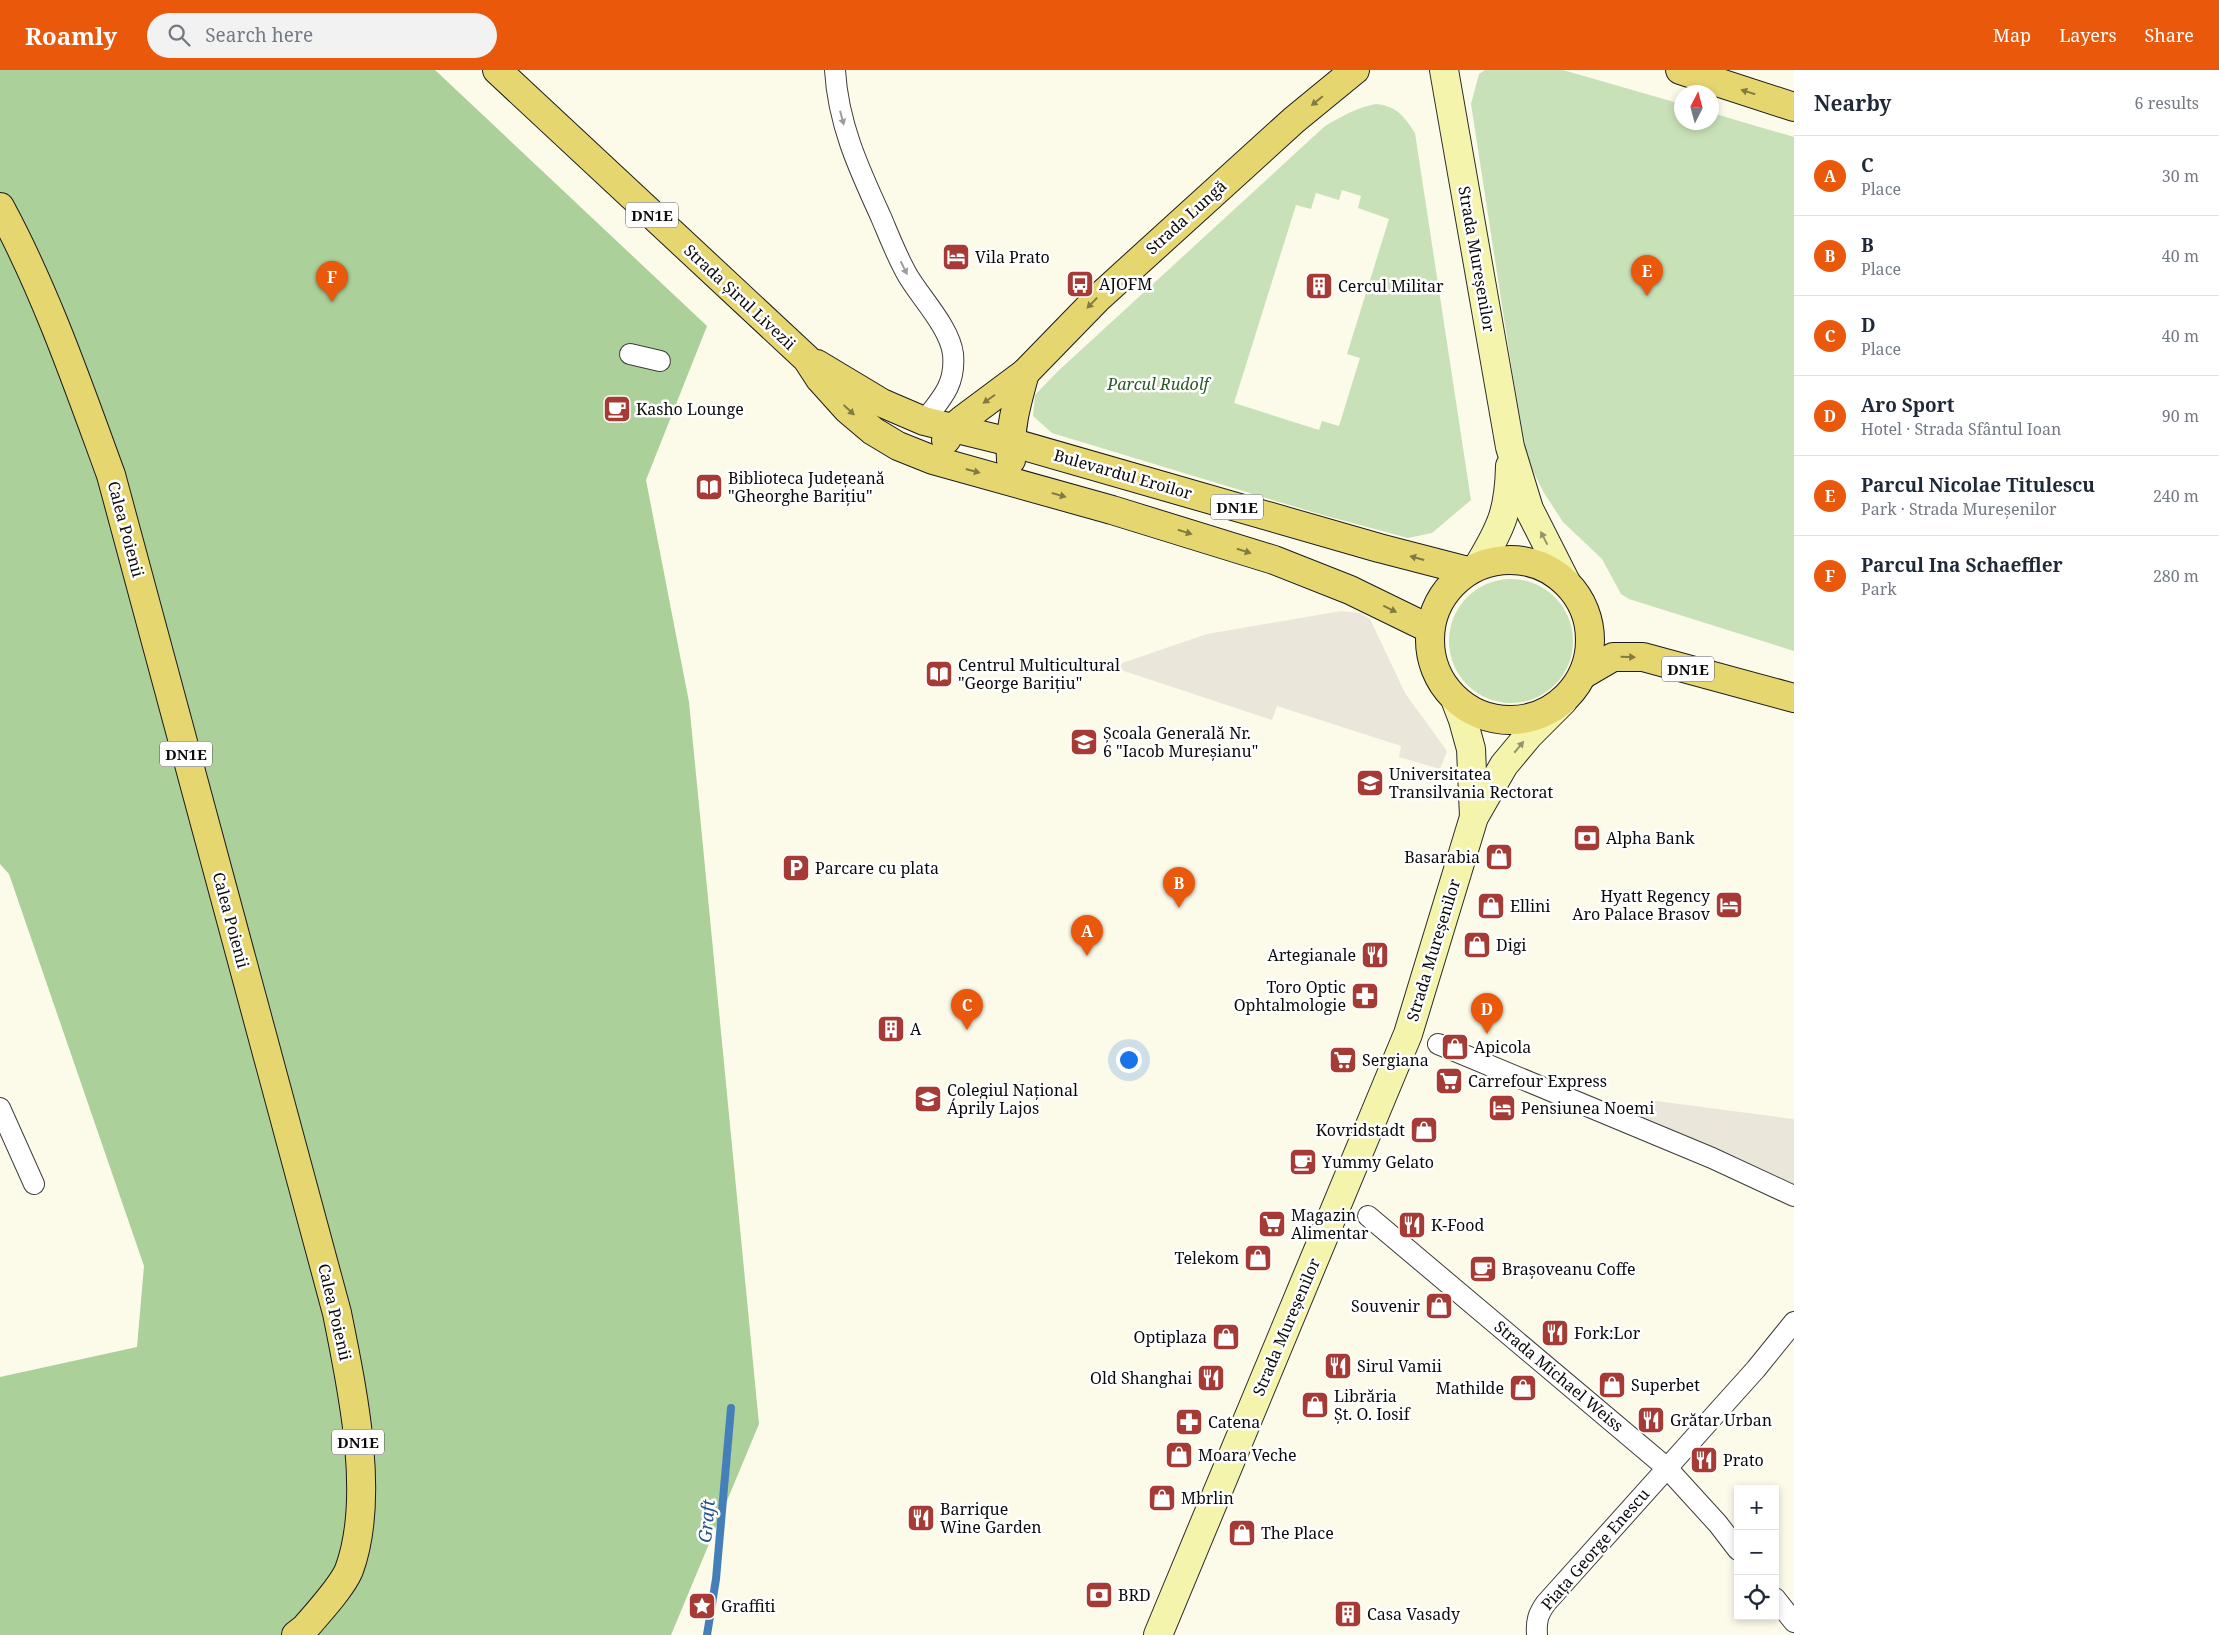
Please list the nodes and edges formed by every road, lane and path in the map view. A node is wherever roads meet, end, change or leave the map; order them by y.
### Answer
1 (498, 70) edge
2 (835, 70) edge
3 (1355, 70) edge
4 (1444, 70) edge
5 (1680, 70) edge
6 (1794, 106) edge
7 (0, 207) edge
8 (630, 354) dead end
9 (807, 359) junction
10 (660, 361) dead end
11 (1025, 373) junction
12 (924, 421) junction
13 (954, 427) junction
14 (1010, 442) junction
15 (1510, 447) junction
16 (934, 460) junction
17 (1012, 482) junction
18 (1472, 567) junction
19 (1566, 582) junction
20 (1430, 629) junction
21 (1584, 674) junction
22 (1794, 698) edge
23 (1455, 699) junction
24 (1563, 702) junction
25 (1474, 817) junction
26 (1438, 1044) dead end
27 (0, 1108) edge
28 (34, 1184) dead end
29 (1794, 1196) edge
30 (1368, 1216) dead end
31 (1794, 1322) edge
32 (1667, 1468) junction
33 (1734, 1545) edge
34 (1779, 1603) edge
35 (1794, 1622) edge
36 (296, 1635) edge
37 (1158, 1635) edge
38 (1537, 1635) edge

1 - 9 main road, Strada Șirul Livezii / DN1E
2 -> 12 street
3 -> 11 main road, Strada Lungă
4 - 15 street, Strada Mureșenilor / DN1E
6 -> 5 main road
7 - 36 main road, Calea Poienii / DN1E
8 - 10 street
9 - 12 main road, Strada Șirul Livezii / DN1E
9 -> 16 main road, Strada Șirul Livezii / DN1E
11 -> 13 main road, Strada Lungă
11 - 14 main road, Strada Lungă
12 - 13 main road, Strada Șirul Livezii / DN1E
13 - 14 main road, Bulevardul Eroilor / DN1E
13 - 16 main road, Strada Lungă
14 - 17 main road, Strada Lungă
18 -> 14 main road, Bulevardul Eroilor / DN1E
15 - 18 street, Strada Mureșenilor / DN1E
19 -> 15 street, Strada Mureșenilor / DN1E
16 -> 17 main road, DN1E
17 -> 20 main road, DN1E
18 - 19 main road, DN1E
18 - 20 main road, DN1E
19 - 21 main road, DN1E
20 - 23 main road, DN1E
21 -> 22 main road, DN1E
21 - 24 main road, DN1E
23 - 24 main road, DN1E
23 - 25 street, Strada Mureșenilor
25 -> 24 street, Strada Mureșenilor
25 - 37 street, Strada Mureșenilor
26 - 29 street
27 - 28 street
30 - 32 street, Strada Michael Weiss
31 - 32 street, Piața George Enescu
32 - 33 street, Strada Michael Weiss
32 - 38 street, Piața George Enescu
34 - 35 street

